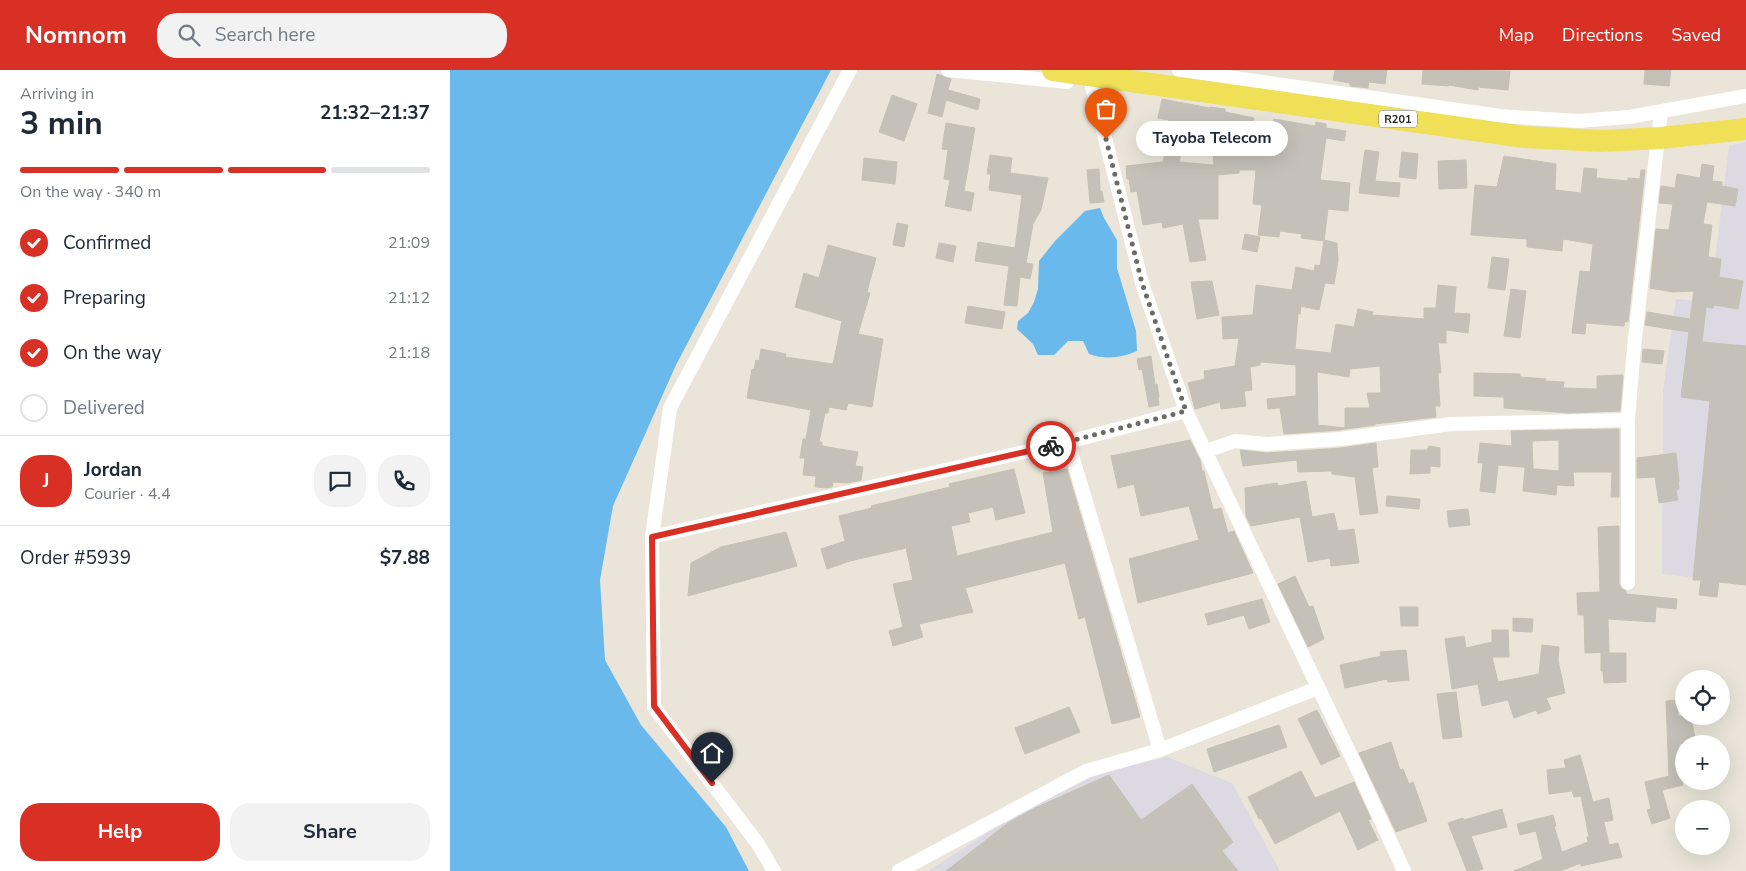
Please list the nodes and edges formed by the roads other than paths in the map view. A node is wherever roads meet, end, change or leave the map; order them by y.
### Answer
1 (850, 70) edge
2 (948, 70) edge
3 (1052, 70) edge
4 (1088, 70) edge
5 (1179, 70) edge
6 (1093, 85) junction
7 (1746, 96) edge
8 (1661, 112) junction
9 (1746, 129) edge
10 (1186, 411) junction
11 (1628, 420) junction
12 (1068, 442) junction
13 (1206, 451) junction
14 (652, 537) junction
15 (1628, 583) dead end
16 (1318, 688) junction
17 (1160, 750) junction
18 (774, 871) edge
19 (899, 871) edge
20 (1404, 871) edge

1 - 14 street
2 - 6 street
3 - 9 main road, R201
4 - 6 street
5 - 8 street
6 - 10 street
7 - 8 street
8 - 11 street
10 - 12 street
10 - 13 street
11 - 13 street
11 - 15 street
12 - 14 street
12 - 17 street
13 - 16 street
14 - 18 street
16 - 17 street
16 - 20 street
17 - 19 street

